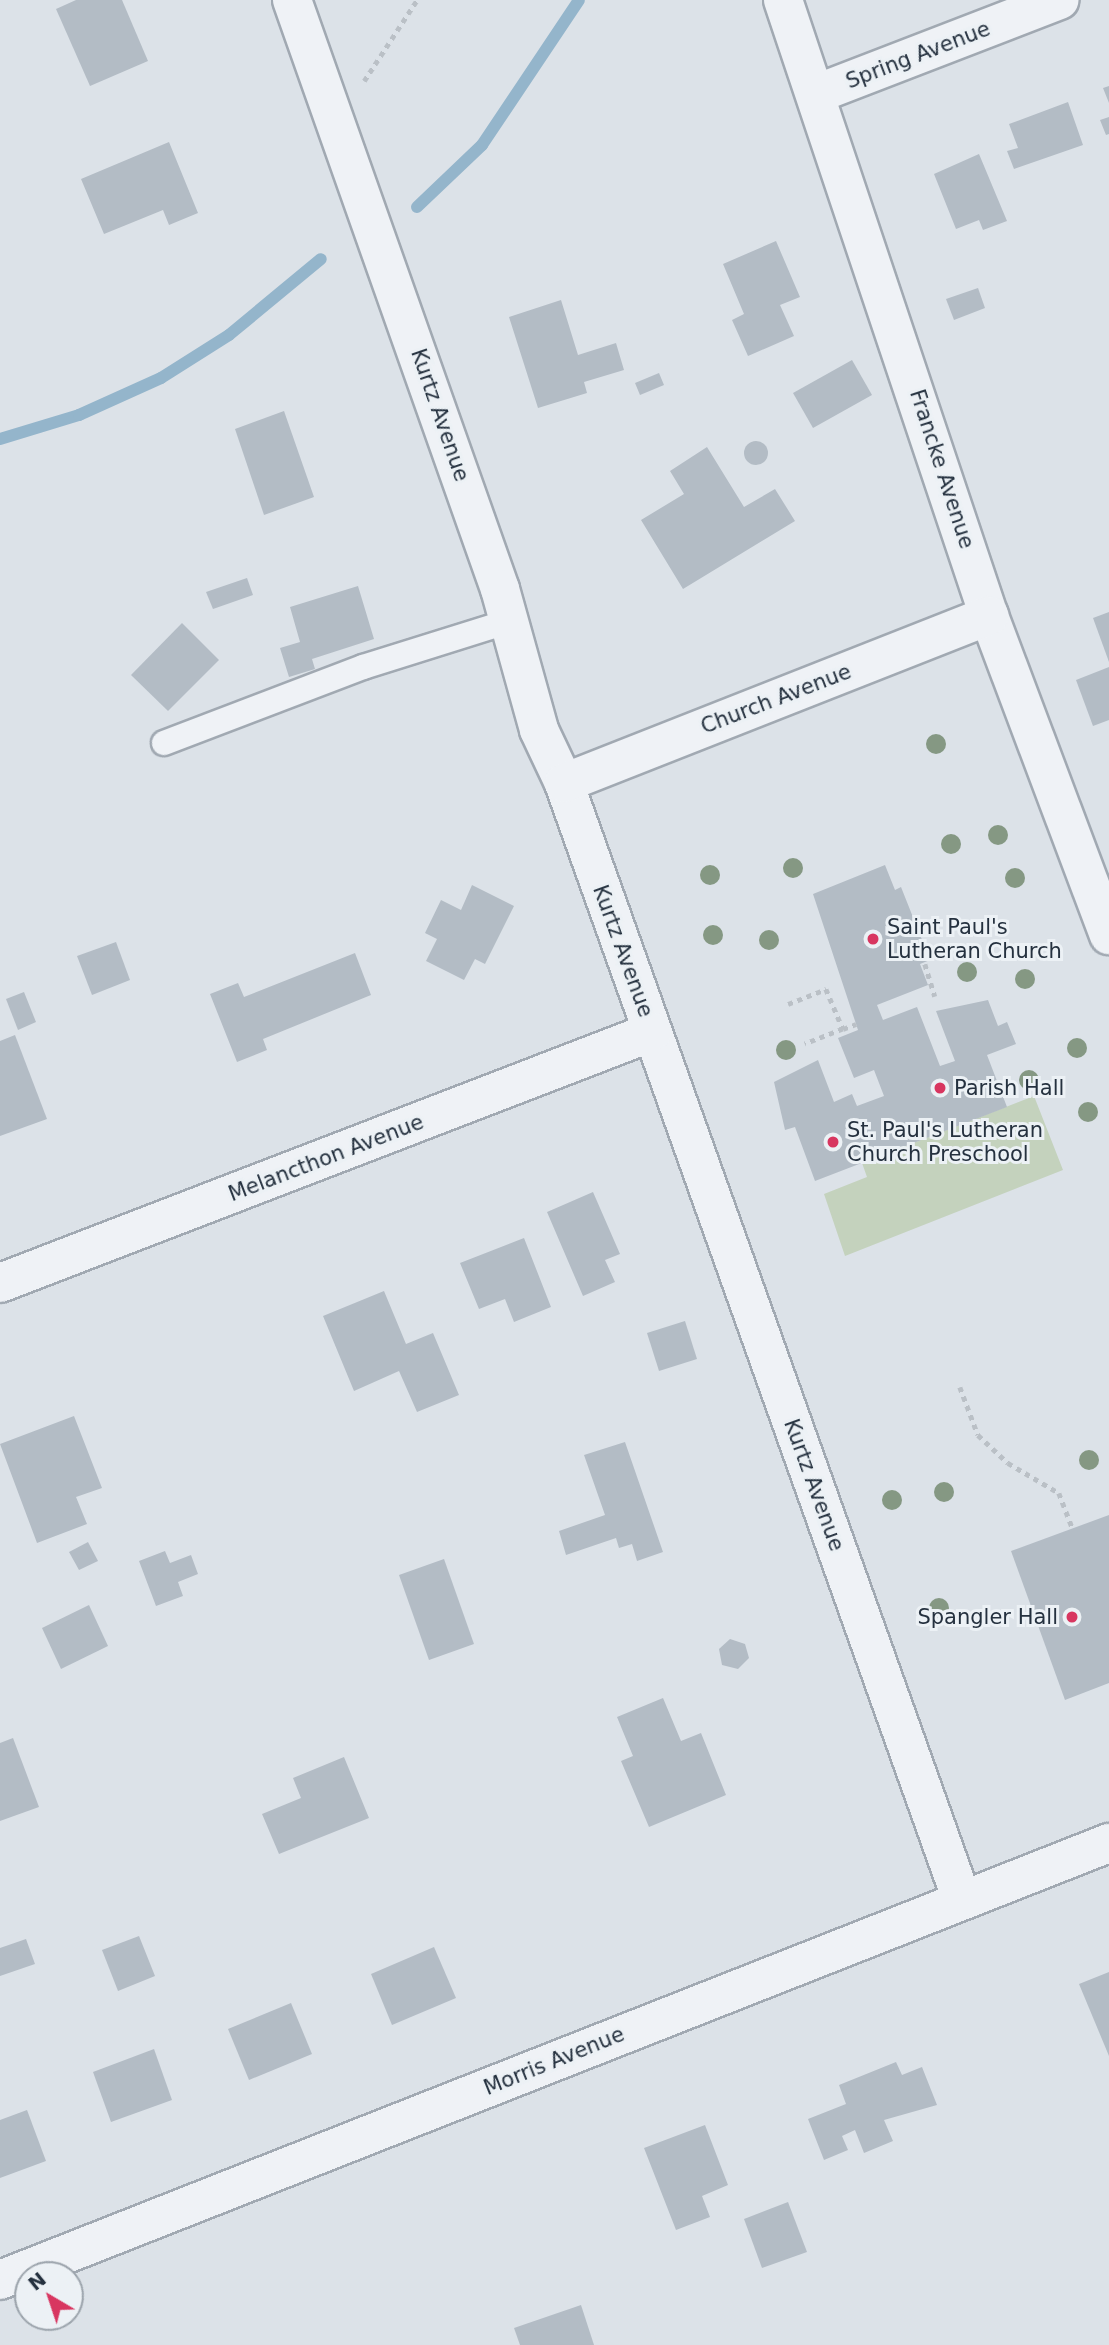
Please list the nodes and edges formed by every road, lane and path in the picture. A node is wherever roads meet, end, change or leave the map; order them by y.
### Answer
1 (292, 0) edge
2 (416, 0) edge
3 (783, 0) edge
4 (1059, 0) edge
5 (816, 94) junction
6 (332, 114) junction
7 (989, 616) junction
8 (507, 622) junction
9 (164, 743) dead end
10 (564, 783) junction
11 (1098, 867) edge
12 (1109, 934) edge
13 (925, 964) dead end
14 (935, 997) dead end
15 (788, 1004) dead end
16 (856, 1024) dead end
17 (843, 1029) junction
18 (652, 1032) junction
19 (805, 1044) dead end
20 (0, 1283) edge
21 (960, 1387) dead end
22 (1073, 1528) dead end
23 (1109, 1843) edge
24 (961, 1900) junction
25 (0, 2280) edge

1 - 6 street, Kurtz Avenue
2 - 6 path
3 - 5 street, Francke Avenue
4 - 5 street, Spring Avenue
5 - 7 street, Francke Avenue
6 - 8 street, Kurtz Avenue
7 - 10 street, Church Avenue
7 - 11 street, Francke Avenue
8 - 9 lane
8 - 10 street, Kurtz Avenue
10 - 18 street, Kurtz Avenue
11 - 12 street, Francke Avenue
13 - 14 path
15 - 17 path
16 - 17 path
17 - 19 path
18 - 20 street, Melancthon Avenue
18 - 24 street, Kurtz Avenue
21 - 22 path
23 - 24 street, Morris Avenue
24 - 25 street, Morris Avenue

